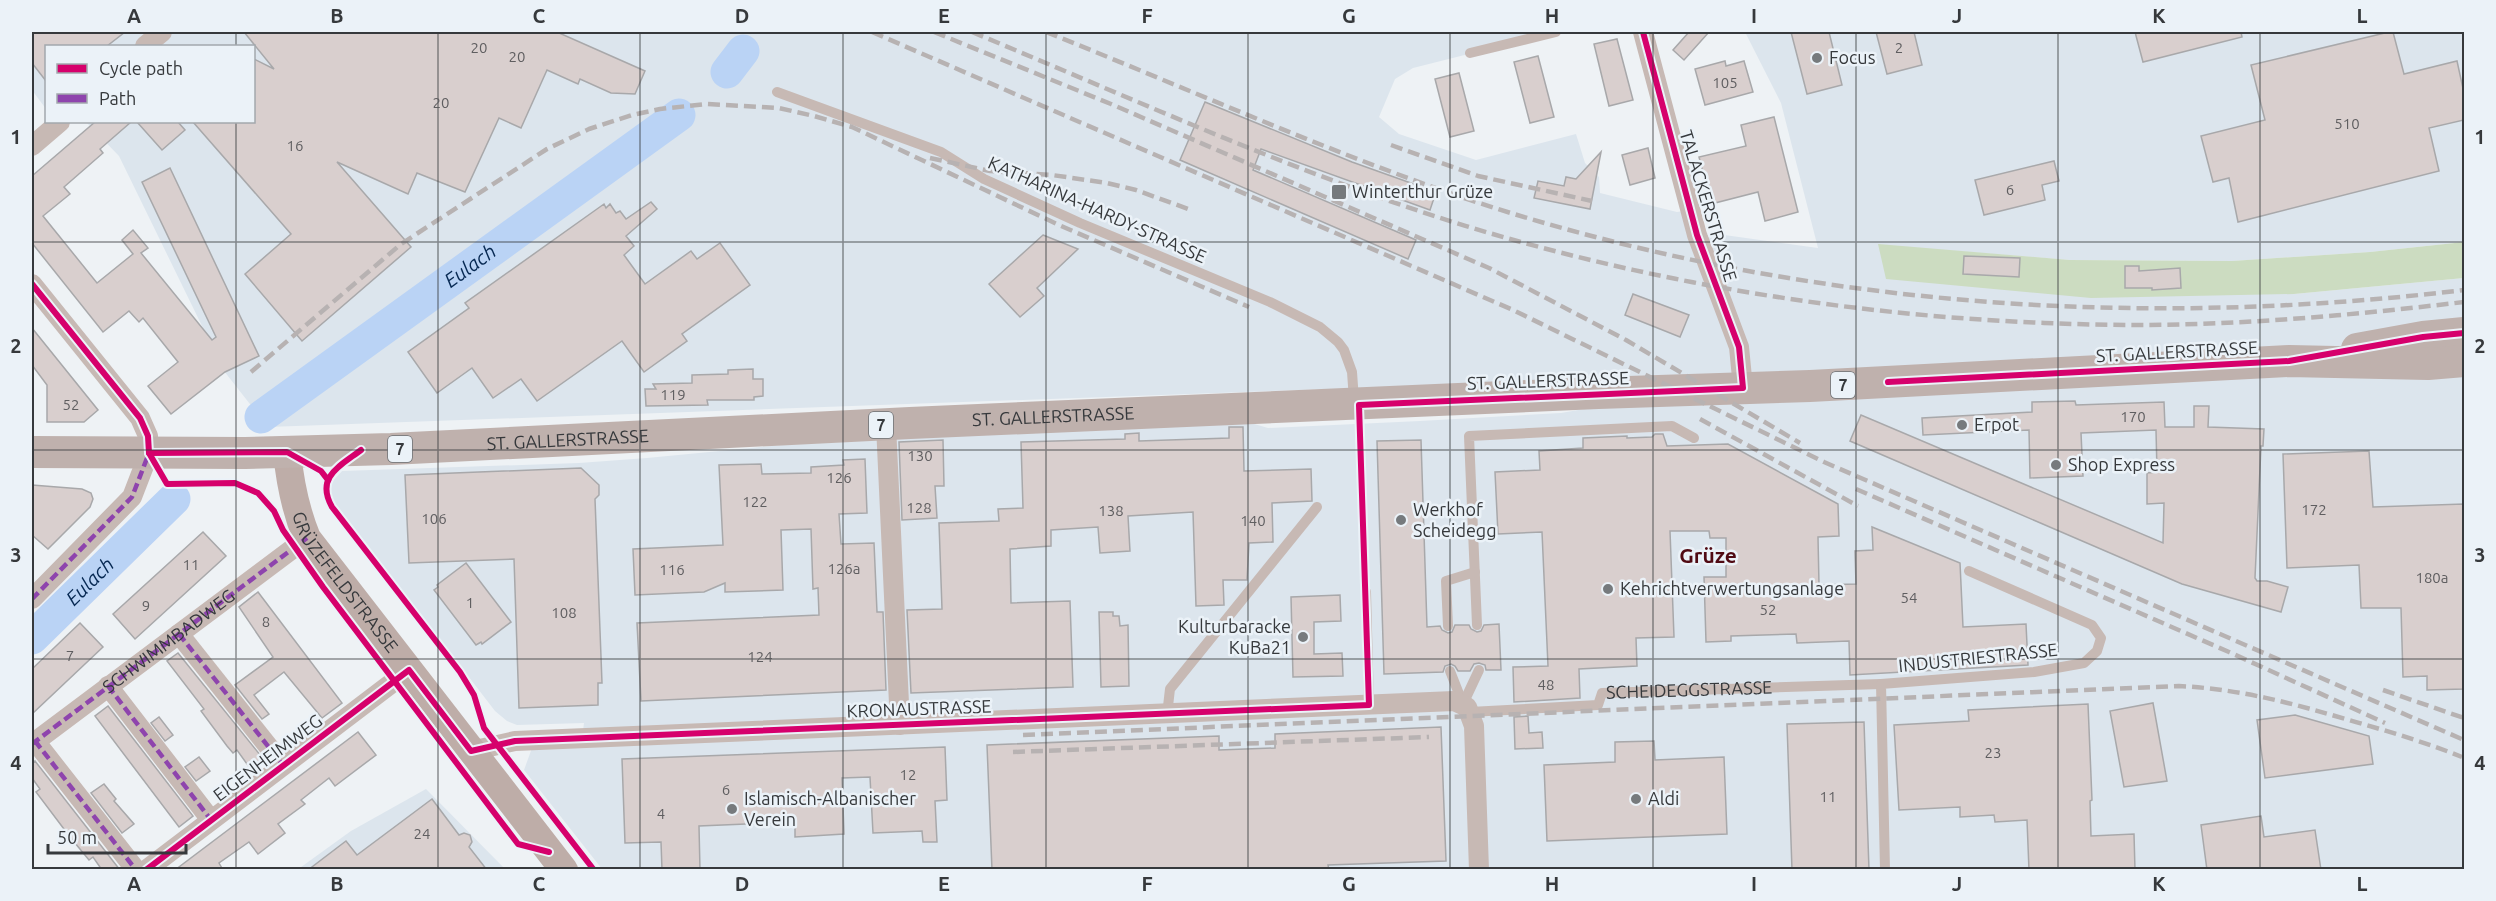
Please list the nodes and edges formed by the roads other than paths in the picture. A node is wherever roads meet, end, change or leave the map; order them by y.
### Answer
1 (162, 32) edge
2 (1556, 32) edge
3 (1643, 32) edge
4 (146, 45) edge
5 (1470, 54) dead end
6 (777, 92) dead end
7 (59, 123) edge
8 (32, 146) edge
9 (32, 284) edge
10 (2464, 333) edge
11 (2464, 361) edge
12 (2289, 362) junction
13 (1743, 388) junction
14 (1354, 405) junction
15 (886, 425) junction
16 (1694, 438) dead end
17 (32, 452) edge
18 (287, 452) junction
19 (149, 453) junction
20 (1317, 507) dead end
21 (307, 538) junction
22 (1969, 571) dead end
23 (1475, 572) junction
24 (1366, 592) dead end
25 (32, 598) edge
26 (1477, 625) dead end
27 (1448, 626) dead end
28 (179, 634) junction
29 (409, 670) junction
30 (1479, 670) dead end
31 (1450, 671) dead end
32 (1881, 684) junction
33 (108, 686) junction
34 (1369, 705) junction
35 (1467, 708) junction
36 (1167, 715) junction
37 (900, 725) junction
38 (33, 742) edge
39 (471, 751) junction
40 (283, 765) junction
41 (211, 820) junction
42 (136, 870) edge
43 (146, 870) edge
44 (564, 870) edge
45 (1479, 870) edge
46 (1885, 870) edge

1 - 4 street
2 - 5 lane
3 - 13 street, TALACKERSTRASSE
6 - 14 lane, KATHARINA-HARDY-STRASSE
7 - 8 street
9 - 19 street
10 - 12 main road, ST. GALLERSTRASSE / 7
11 - 12 main road, ST. GALLERSTRASSE / 7
12 - 13 main road, ST. GALLERSTRASSE / 7
13 - 14 main road, ST. GALLERSTRASSE / 7
14 - 15 main road, ST. GALLERSTRASSE / 7
15 - 18 main road, ST. GALLERSTRASSE / 7
15 - 37 street
16 - 23 lane
17 - 19 main road, ST. GALLERSTRASSE / 7
18 - 19 main road, ST. GALLERSTRASSE / 7
18 - 21 main road, GRÜZEFELDSTRASSE
19 - 25 street
20 - 36 lane
21 - 28 street, SCHWIMMBADWEG
21 - 29 main road, GRÜZEFELDSTRASSE
22 - 32 lane, INDUSTRIESTRASSE
23 - 26 lane
23 - 27 lane
24 - 34 lane
28 - 33 street, SCHWIMMBADWEG
28 - 40 street
29 - 39 main road, GRÜZEFELDSTRASSE
29 - 40 street, EIGENHEIMWEG
30 - 35 lane
31 - 35 lane
32 - 35 lane, SCHEIDEGGSTRASSE
32 - 46 lane, INDUSTRIESTRASSE
33 - 38 street, SCHWIMMBADWEG
33 - 41 street
34 - 35 street, KRONAUSTRASSE
34 - 36 street, KRONAUSTRASSE
35 - 45 street
36 - 37 street, KRONAUSTRASSE
37 - 39 street, KRONAUSTRASSE
38 - 42 street
39 - 44 main road, GRÜZEFELDSTRASSE
40 - 41 street, EIGENHEIMWEG
41 - 43 street, EIGENHEIMWEG

